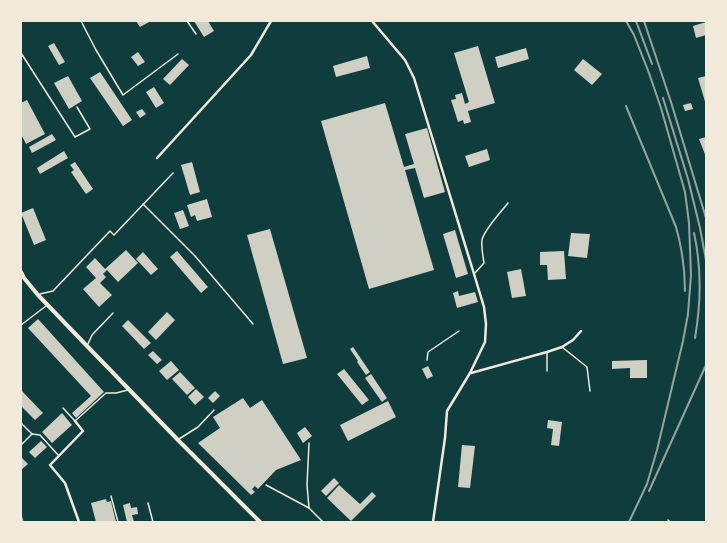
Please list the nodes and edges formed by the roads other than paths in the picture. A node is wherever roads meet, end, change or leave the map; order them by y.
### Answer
1 (81, 21) edge
2 (187, 21) edge
3 (271, 21) edge
4 (372, 21) edge
5 (196, 34) dead end
6 (21, 53) edge
7 (178, 54) dead end
8 (77, 107) dead end
9 (156, 158) dead end
10 (173, 173) dead end
11 (508, 203) dead end
12 (143, 204) junction
13 (21, 272) edge
14 (474, 274) junction
15 (23, 280) edge
16 (38, 294) junction
17 (48, 305) junction
18 (113, 313) dead end
19 (253, 324) dead end
20 (21, 325) edge
21 (459, 331) dead end
22 (581, 331) dead end
23 (87, 346) junction
24 (562, 347) junction
25 (547, 352) junction
26 (427, 360) dead end
27 (547, 371) dead end
28 (470, 373) junction
29 (128, 390) junction
30 (590, 391) dead end
31 (63, 408) dead end
32 (214, 410) dead end
33 (75, 421) junction
34 (21, 423) edge
35 (32, 434) junction
36 (178, 440) junction
37 (309, 443) dead end
38 (21, 445) edge
39 (59, 456) junction
40 (266, 485) dead end
41 (111, 496) dead end
42 (148, 503) dead end
43 (309, 508) junction
44 (257, 521) edge
45 (79, 522) edge
46 (118, 522) edge
47 (153, 522) edge
48 (323, 522) edge
49 (433, 522) edge

1 - 7 lane
2 - 5 lane
3 - 9 street
4 - 14 street
6 - 8 lane
10 - 12 lane
11 - 14 lane
12 - 16 lane
12 - 19 lane
13 - 15 main road
14 - 28 street
15 - 16 main road
16 - 17 main road
17 - 20 lane
17 - 23 main road
18 - 23 lane
21 - 26 lane
22 - 24 street
23 - 29 main road
24 - 25 street
24 - 30 lane
25 - 27 lane
25 - 28 street
28 - 49 street
29 - 33 lane
29 - 36 main road
31 - 33 lane
32 - 36 lane
33 - 39 street
34 - 35 lane
35 - 38 lane
35 - 39 lane
36 - 44 main road
37 - 43 lane
39 - 45 street
40 - 43 lane
41 - 46 lane
42 - 47 lane
43 - 48 lane

